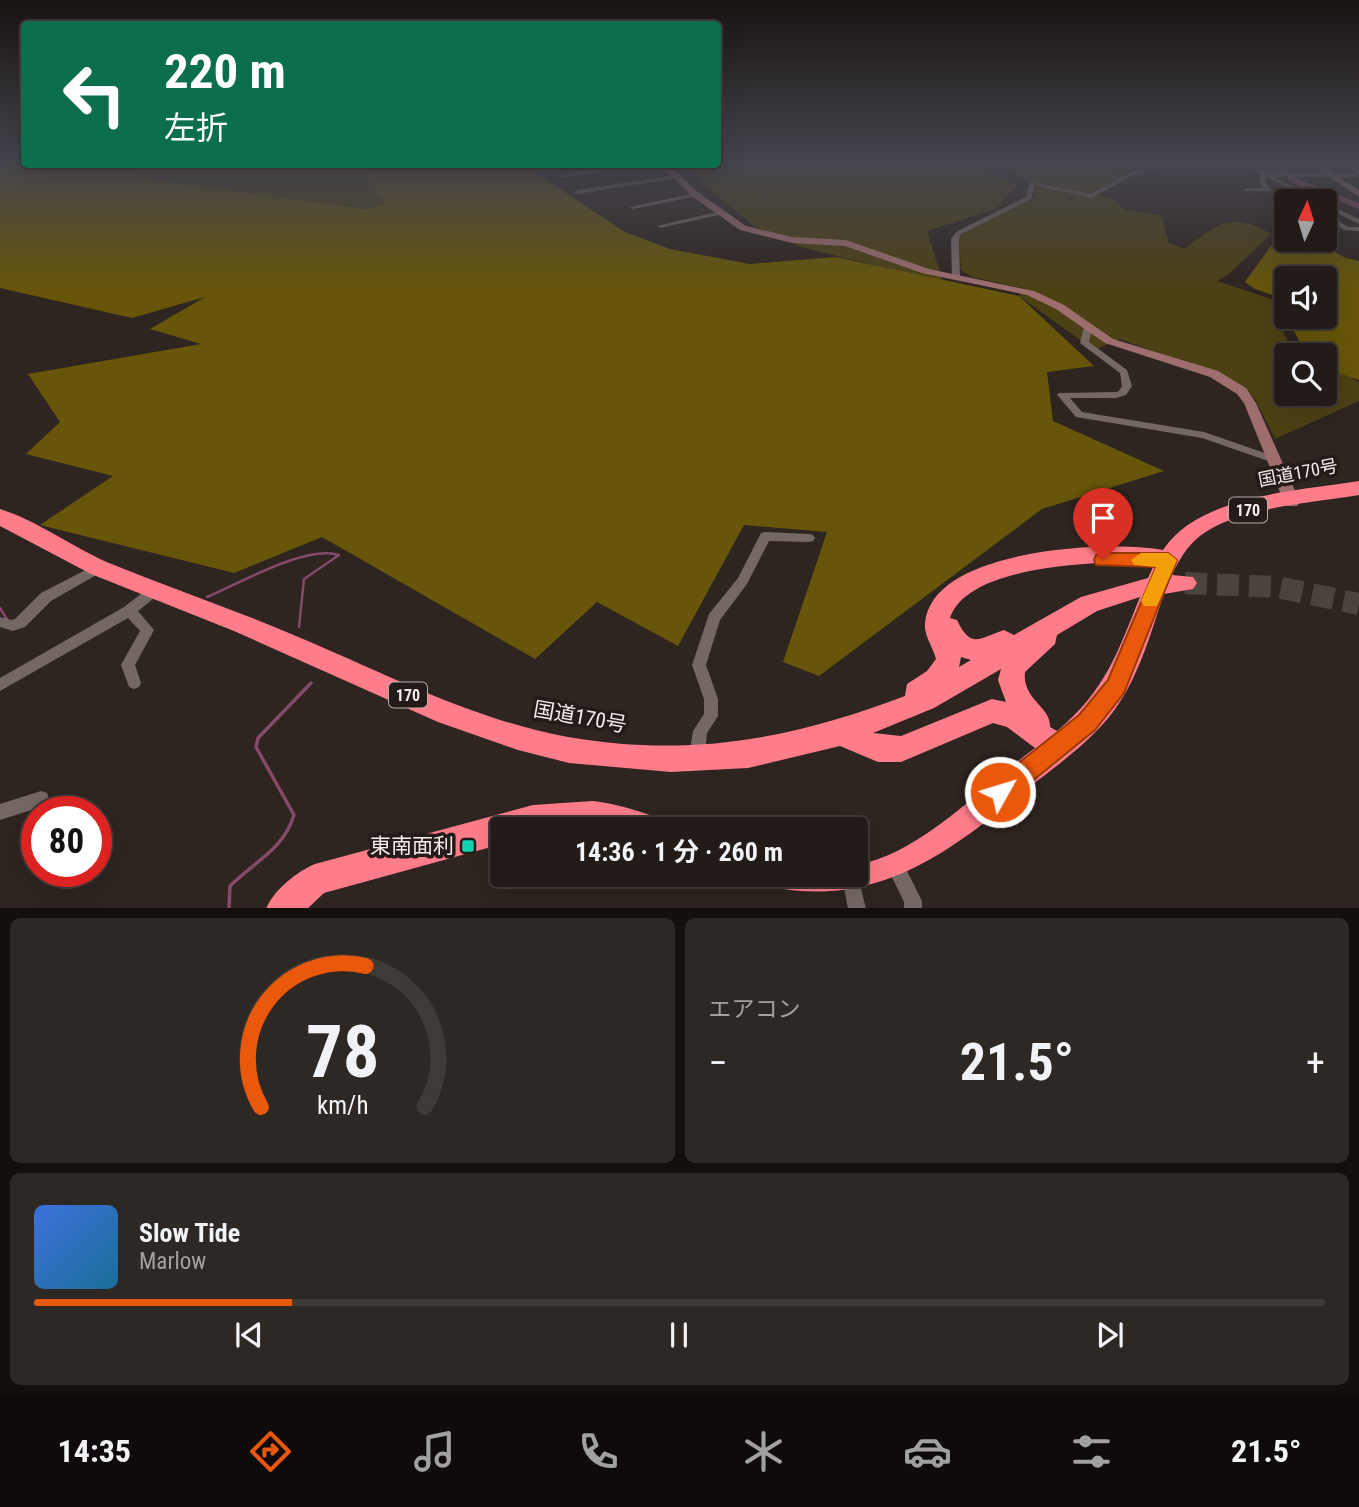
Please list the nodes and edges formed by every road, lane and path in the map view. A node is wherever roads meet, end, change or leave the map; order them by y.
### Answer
1 (642, 205) edge
2 (710, 205) edge
3 (1015, 205) edge
4 (633, 207) dead end
5 (1337, 211) edge
6 (721, 213) junction
7 (1359, 222) edge
8 (1337, 223) edge
9 (660, 226) dead end
10 (1359, 229) edge
11 (956, 277) junction
12 (1088, 327) junction
13 (1275, 460) junction
14 (1359, 488) edge
15 (1292, 502) junction
16 (0, 517) edge
17 (809, 538) dead end
18 (1165, 566) junction
19 (99, 568) junction
20 (1185, 583) tunnel mouth
21 (154, 591) junction
22 (129, 611) junction
23 (1061, 618) junction
24 (0, 622) edge
25 (134, 683) dead end
26 (0, 685) edge
27 (841, 733) junction
28 (790, 747) junction
29 (1055, 747) junction
30 (697, 759) junction
31 (21, 805) edge
32 (0, 812) edge
33 (578, 817) edge
34 (602, 817) edge
35 (490, 832) edge
36 (897, 869) junction
37 (825, 887) edge
38 (855, 895) edge
39 (282, 908) edge
40 (913, 908) edge

1 - 4 street
2 - 6 street
3 - 11 street
5 - 7 street
6 - 9 street
6 - 11 street
8 - 10 street
11 - 12 street
12 - 13 street
12 - 13 street
13 - 15 street
14 - 15 highway, 国道170号 / 170
15 - 18 highway, 国道170号 / 170
16 - 19 highway, 国道170号 / 170
17 - 30 street
18 - 23 highway
18 - 28 highway
18 - 29 highway, 国道170号 / 170
19 - 21 highway, 国道170号 / 170
19 - 24 street
20 - 23 highway, 国道170号 / 170
21 - 22 street
21 - 30 highway, 国道170号 / 170
22 - 25 street
22 - 26 street
23 - 27 highway, 国道170号 / 170
23 - 29 highway
27 - 28 highway, 国道170号 / 170
27 - 29 highway
28 - 30 highway, 国道170号 / 170
29 - 36 highway, 国道170号 / 170
31 - 32 street
33 - 34 highway
35 - 39 highway
36 - 38 highway, 国道170号 / 170
36 - 40 street
37 - 38 highway, 国道170号 / 170

